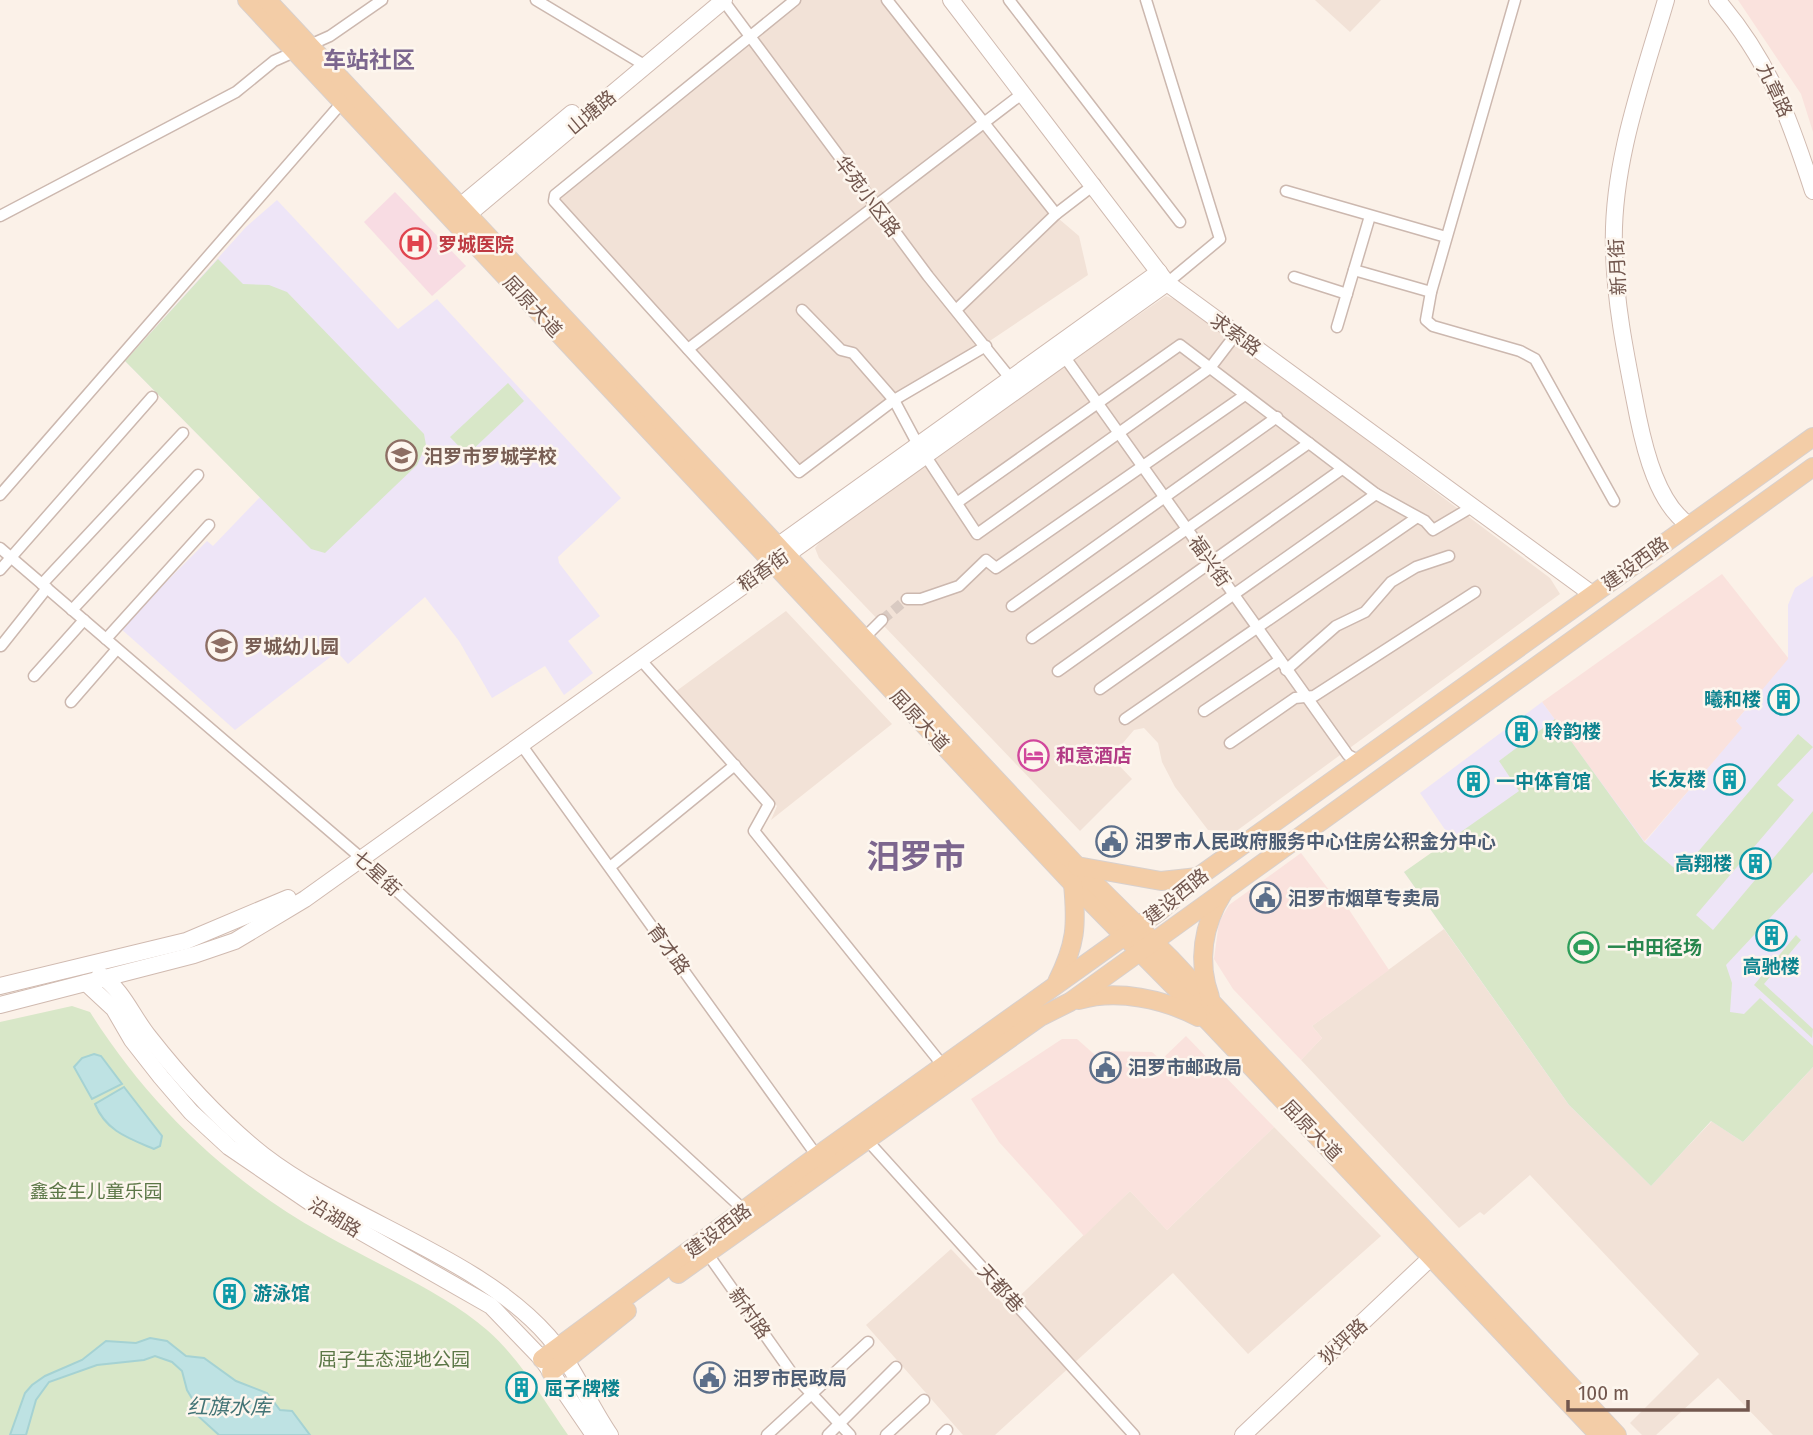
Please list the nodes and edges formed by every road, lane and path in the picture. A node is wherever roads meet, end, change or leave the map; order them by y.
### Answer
1 (247, 0) edge
2 (267, 0) edge
3 (382, 0) edge
4 (536, 0) edge
5 (709, 0) edge
6 (723, 0) edge
7 (795, 0) edge
8 (887, 0) edge
9 (951, 0) edge
10 (1009, 0) edge
11 (1146, 0) edge
12 (1515, 0) edge
13 (1666, 0) edge
14 (1717, 0) edge
15 (1727, 0) edge
16 (750, 37) junction
17 (303, 49) junction
18 (640, 63) junction
19 (1023, 93) junction
20 (347, 96) junction
21 (984, 125) junction
22 (1813, 164) edge
23 (1095, 184) junction
24 (1286, 191) dead end
25 (1813, 191) edge
26 (876, 206) junction
27 (1056, 214) junction
28 (459, 215) junction
29 (0, 216) edge
30 (1370, 216) junction
31 (1180, 222) dead end
32 (1447, 237) junction
33 (1354, 270) junction
34 (1163, 277) junction
35 (1294, 277) dead end
36 (1431, 292) junction
37 (1347, 294) junction
38 (957, 309) junction
39 (802, 310) dead end
40 (1337, 327) dead end
41 (1236, 334) junction
42 (986, 346) junction
43 (688, 349) junction
44 (1064, 356) junction
45 (1210, 368) junction
46 (1014, 383) junction
47 (1245, 395) junction
48 (152, 397) dead end
49 (894, 400) junction
50 (1098, 404) junction
51 (1276, 417) junction
52 (183, 433) dead end
53 (1120, 434) junction
54 (1813, 437) edge
55 (1309, 443) junction
56 (921, 449) junction
57 (1142, 466) junction
58 (1813, 467) edge
59 (1342, 468) junction
60 (198, 475) dead end
61 (1376, 494) junction
62 (0, 495) edge
63 (1165, 498) junction
64 (1614, 501) dead end
65 (958, 502) junction
66 (1472, 507) junction
67 (1416, 518) junction
68 (209, 525) dead end
69 (1689, 525) junction
70 (1188, 530) junction
71 (0, 548) edge
72 (775, 555) junction
73 (1449, 555) dead end
74 (12, 558) junction
75 (1210, 562) junction
76 (0, 570) edge
77 (45, 586) junction
78 (1475, 592) dead end
79 (1233, 594) junction
80 (1592, 594) junction
81 (907, 599) tunnel mouth
82 (1012, 606) dead end
83 (72, 610) junction
84 (84, 620) junction
85 (882, 620) tunnel mouth
86 (1257, 628) junction
87 (864, 638) junction
88 (1032, 638) dead end
89 (106, 639) junction
90 (1, 646) edge
91 (117, 649) junction
92 (639, 658) junction
93 (1283, 665) junction
94 (1058, 671) dead end
95 (34, 676) dead end
96 (1100, 690) dead end
97 (1307, 698) junction
98 (71, 702) dead end
99 (1204, 711) dead end
100 (1125, 719) dead end
101 (520, 743) junction
102 (1230, 743) dead end
103 (1361, 762) junction
104 (735, 765) junction
105 (357, 854) junction
106 (1077, 866) junction
107 (610, 867) junction
108 (1198, 877) junction
109 (1073, 884) junction
110 (1227, 888) junction
111 (1131, 931) junction
112 (1146, 946) junction
113 (86, 966) junction
114 (149, 967) junction
115 (105, 978) junction
116 (86, 983) junction
117 (1056, 983) junction
118 (0, 986) edge
119 (125, 999) junction
120 (1070, 1002) junction
121 (1212, 1003) junction
122 (0, 1005) edge
123 (1210, 1023) junction
124 (944, 1067) junction
125 (867, 1140) junction
126 (817, 1156) junction
127 (744, 1210) junction
128 (1437, 1252) junction
129 (707, 1253) junction
130 (506, 1298) junction
131 (491, 1306) junction
132 (868, 1342) dead end
133 (562, 1355) junction
134 (546, 1365) junction
135 (896, 1367) dead end
136 (811, 1394) junction
137 (924, 1400) dead end
138 (840, 1424) junction
139 (594, 1435) edge
140 (610, 1435) edge
141 (767, 1435) edge
142 (828, 1435) edge
143 (850, 1435) edge
144 (886, 1435) edge
145 (1134, 1435) edge
146 (1243, 1435) edge
147 (1599, 1435) edge
148 (1617, 1435) edge

1 - 17 main road, 屈原大道
2 - 17 main road, 屈原大道
3 - 17 street
4 - 18 street
5 - 18 street, 山塘路
6 - 16 street, 华苑小区路
6 - 18 street, 山塘路
7 - 16 street
8 - 21 street
9 - 19 street, 求索路
10 - 31 street
11 - 34 street
12 - 32 street
13 - 69 street, 新月街
14 - 25 street, 九章路
15 - 22 street, 九章路
16 - 26 street, 华苑小区路
16 - 43 street
17 - 20 main road, 屈原大道
17 - 29 street
18 - 28 street, 山塘路
19 - 21 street
19 - 23 street, 求索路
20 - 28 main road, 屈原大道
20 - 62 street
21 - 26 street
21 - 27 street
23 - 27 street
23 - 34 street, 求索路
24 - 30 street
26 - 38 street, 华苑小区路
26 - 43 street
27 - 38 street
28 - 72 main road, 屈原大道
30 - 32 street
30 - 33 street
32 - 36 street
33 - 36 street
33 - 37 street
34 - 41 street, 求索路
34 - 44 street, 稻香街
34 - 46 street
35 - 37 street
36 - 64 street
37 - 40 street
38 - 42 street, 华苑小区路
39 - 49 street
41 - 45 street
41 - 66 street, 求索路
42 - 46 street, 华苑小区路
42 - 49 street
43 - 49 street
44 - 46 street, 稻香街
44 - 50 street, 福兴街
45 - 47 street
45 - 50 street
45 - 53 street
46 - 56 street, 稻香街
47 - 51 street
47 - 57 street
48 - 74 street
49 - 56 street
50 - 53 street, 福兴街
50 - 65 street
51 - 55 street
51 - 63 street
52 - 77 street
53 - 57 street, 福兴街
53 - 65 street
54 - 69 main road, 建设西路
55 - 59 street
55 - 70 street
56 - 65 street
56 - 72 street, 稻香街
57 - 63 street, 福兴街
57 - 81 street
58 - 110 main road, 建设西路
59 - 61 street
59 - 75 street
60 - 83 street
61 - 67 street
61 - 79 street
63 - 70 street, 福兴街
63 - 82 street
66 - 67 street
66 - 80 street, 求索路
67 - 86 street
68 - 89 street
69 - 80 main road, 建设西路
70 - 75 street, 福兴街
70 - 88 street
71 - 74 street, 七星街
72 - 87 main road, 屈原大道
72 - 92 street, 稻香街
72 - 105 street
72 - 109 main road, 屈原大道
73 - 93 street
74 - 76 street
74 - 77 street, 七星街
75 - 79 street, 福兴街
75 - 94 street
77 - 83 street, 七星街
77 - 90 street
78 - 97 street
79 - 86 street, 福兴街
79 - 96 street
80 - 103 main road, 建设西路
83 - 84 street, 七星街
84 - 89 street, 七星街
84 - 95 street
85 - 87 street
86 - 93 street, 福兴街
86 - 100 street
87 - 106 main road, 屈原大道
89 - 91 street, 七星街
91 - 98 street
91 - 105 street, 七星街
92 - 101 street, 稻香街
92 - 104 street
93 - 97 street, 福兴街
93 - 99 street
97 - 102 street
97 - 103 street, 福兴街
101 - 105 street, 稻香街
101 - 107 street, 育才路
103 - 108 main road, 建设西路
104 - 107 street
104 - 124 street
105 - 113 street
105 - 114 street
105 - 127 street, 七星街
106 - 108 main road
106 - 111 main road, 屈原大道
107 - 126 street, 育才路
108 - 111 main road, 建设西路
109 - 111 main road, 屈原大道
109 - 117 main road
110 - 112 main road, 建设西路
110 - 121 main road
111 - 112 main road, 屈原大道
111 - 117 main road, 建设西路
112 - 120 main road, 建设西路
112 - 121 main road, 屈原大道
112 - 123 main road, 屈原大道
113 - 115 street, 沿湖路
113 - 118 street
114 - 115 street
114 - 119 street
115 - 116 street
115 - 119 street, 沿湖路
116 - 122 street
116 - 131 street, 沿湖路
117 - 124 main road, 建设西路
119 - 130 street, 沿湖路
120 - 123 main road
120 - 125 main road, 建设西路
121 - 128 main road, 屈原大道
123 - 128 main road, 屈原大道
124 - 126 main road, 建设西路
125 - 129 main road, 建设西路
125 - 145 street, 天都巷
126 - 127 main road, 建设西路
127 - 133 main road, 建设西路
128 - 146 street, 狄坪路
128 - 147 main road, 屈原大道
128 - 148 main road, 屈原大道
129 - 133 main road, 建设西路
129 - 136 street, 新村路
130 - 131 street
130 - 133 street, 沿湖路
131 - 134 street, 沿湖路
132 - 136 street
133 - 134 main road, 建设西路
133 - 140 street, 沿湖路
134 - 139 street, 沿湖路
135 - 138 street
136 - 138 street, 新村路
136 - 141 street
137 - 144 street
138 - 142 street
138 - 143 street, 新村路

